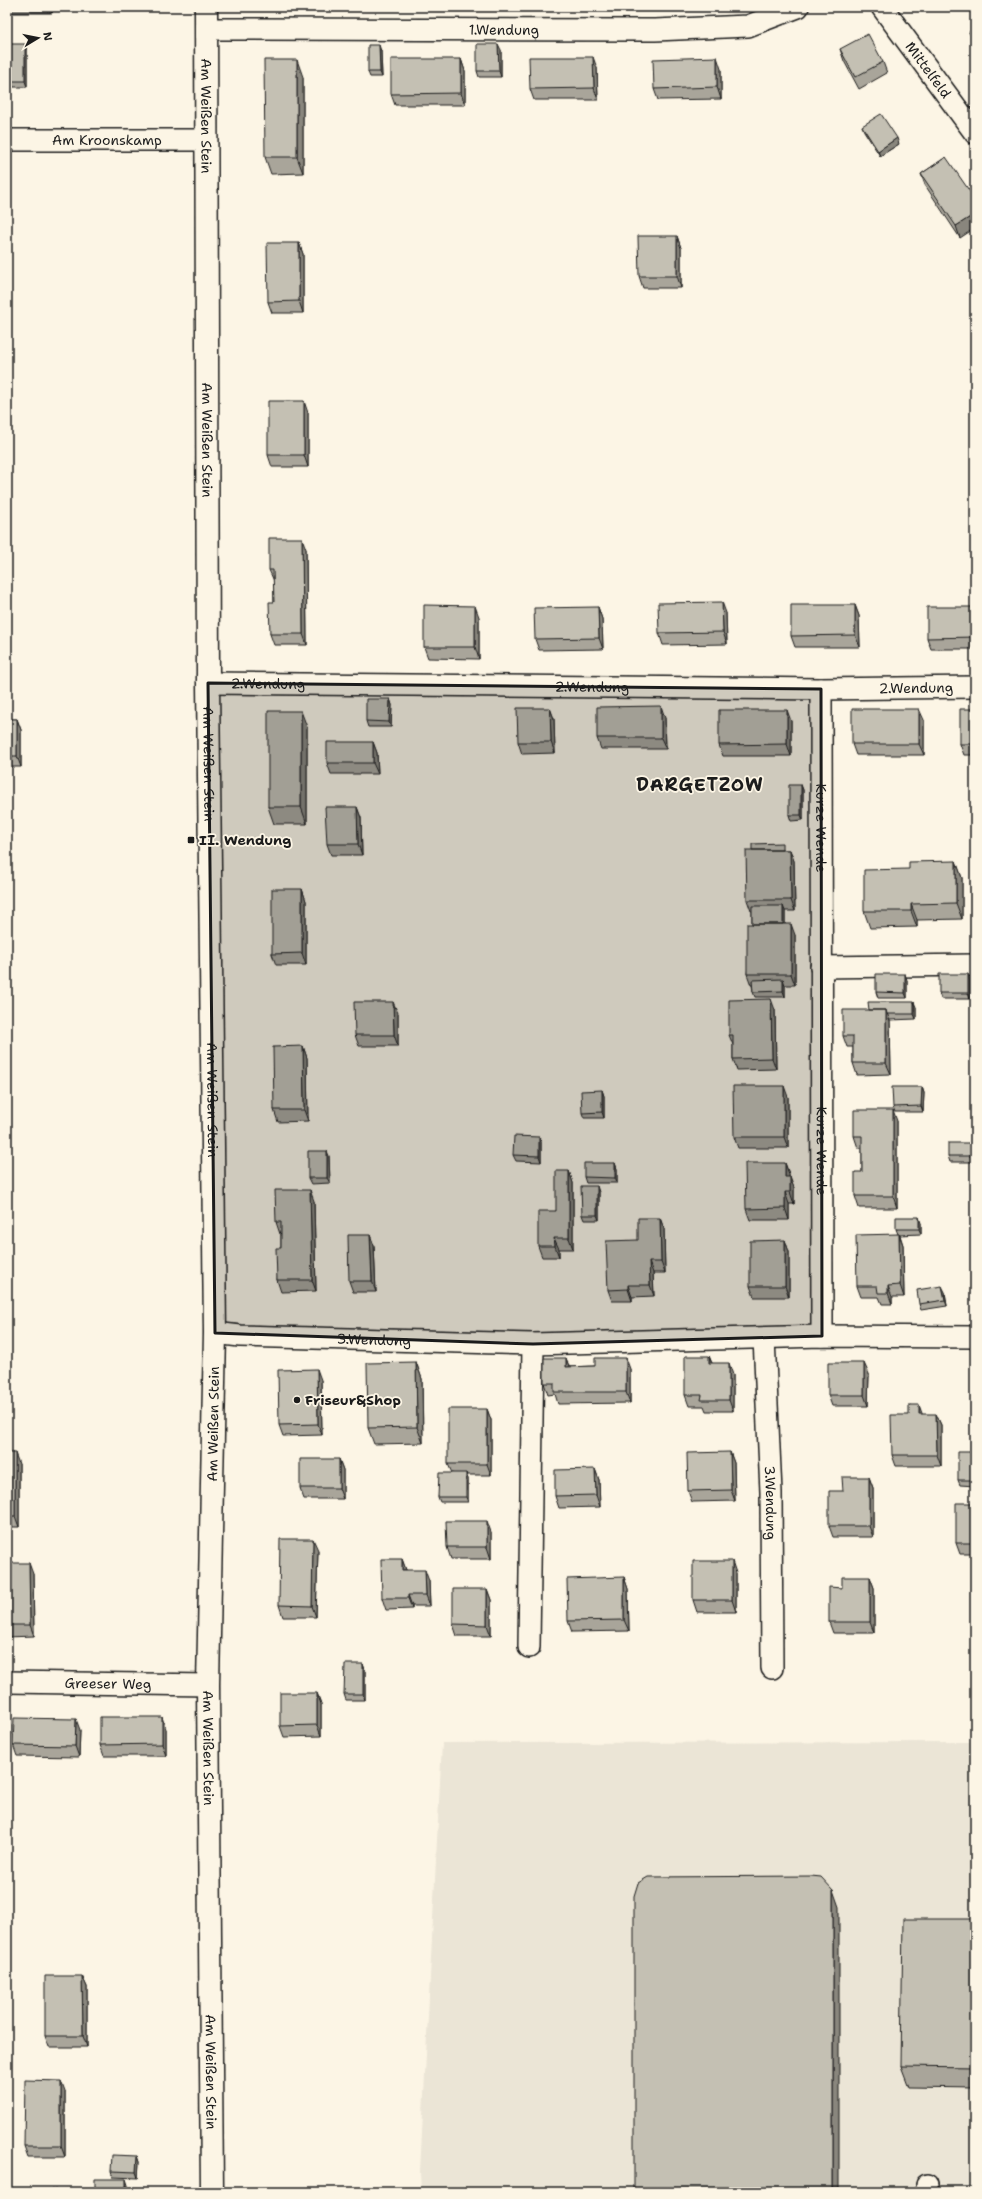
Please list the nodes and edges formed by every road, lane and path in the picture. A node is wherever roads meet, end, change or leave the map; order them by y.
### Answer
1 (206, 7) edge
2 (798, 7) edge
3 (882, 7) edge
4 (206, 29) junction
5 (975, 133) edge
6 (7, 140) edge
7 (206, 140) junction
8 (208, 682) junction
9 (975, 687) edge
10 (821, 689) junction
11 (975, 965) edge
12 (821, 967) junction
13 (215, 1332) junction
14 (822, 1336) junction
15 (975, 1336) edge
16 (764, 1338) junction
17 (533, 1344) junction
18 (529, 1647) dead end
19 (772, 1668) dead end
20 (7, 1682) edge
21 (208, 1685) junction
22 (212, 2192) edge

1 - 4 street, Am Weißen Stein
2 - 4 street, 1.Wendung
3 - 5 street, Mittelfeld
4 - 7 street, Am Weißen Stein
6 - 7 street, Am Kroonskamp
7 - 8 street, Am Weißen Stein
8 - 10 street, 2.Wendung
8 - 13 street, Am Weißen Stein
9 - 10 street, 2.Wendung
10 - 12 street, Kurze Wende
11 - 12 street
12 - 14 street, Kurze Wende
13 - 17 street, 3.Wendung
13 - 21 street, Am Weißen Stein
14 - 15 street, 3.Wendung
14 - 16 street, 3.Wendung
16 - 17 street, 3.Wendung
16 - 19 street, 3.Wendung
17 - 18 street
20 - 21 street, Greeser Weg
21 - 22 street, Am Weißen Stein

